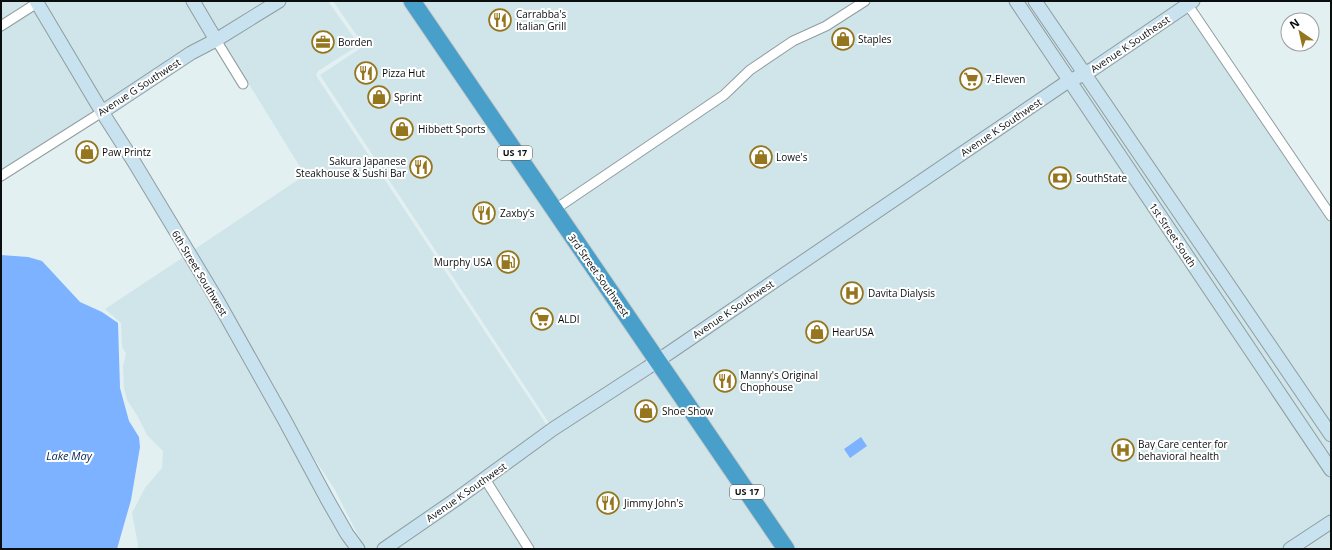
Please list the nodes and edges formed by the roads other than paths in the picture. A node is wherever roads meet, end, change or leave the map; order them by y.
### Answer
1 (193, 1) edge
2 (279, 1) edge
3 (412, 1) edge
4 (864, 1) edge
5 (1016, 1) edge
6 (1035, 1) edge
7 (37, 2) edge
8 (1190, 3) edge
9 (1, 26) edge
10 (216, 40) junction
11 (1086, 74) junction
12 (1070, 81) junction
13 (243, 84) dead end
14 (102, 112) junction
15 (1, 176) edge
16 (554, 210) junction
17 (1330, 211) edge
18 (658, 360) junction
19 (1331, 435) edge
20 (1331, 470) edge
21 (485, 479) junction
22 (1331, 522) edge
23 (358, 549) edge
24 (384, 549) edge
25 (529, 549) edge
26 (786, 549) edge
27 (1290, 549) edge

1 - 10 street
2 - 10 street, Avenue G Southwest
3 - 16 highway, 3rd Street Southwest / US 17
4 - 16 street
5 - 12 street, 1st Street South
6 - 11 street, 1st Street South
7 - 9 street
7 - 14 street, 6th Street Southwest
8 - 11 street, Avenue K Southeast
8 - 17 street
10 - 13 street
10 - 14 street, Avenue G Southwest
11 - 12 street, Avenue K Southwest
11 - 19 street, 1st Street South
12 - 18 street, Avenue K Southwest
12 - 20 street, 1st Street South
14 - 15 street, Avenue G Southwest
14 - 23 street, 6th Street Southwest
16 - 18 highway, 3rd Street Southwest / US 17
18 - 21 street, Avenue K Southwest
18 - 26 highway, 3rd Street Southwest / US 17
21 - 24 street, Avenue K Southwest
21 - 25 street
22 - 27 street

